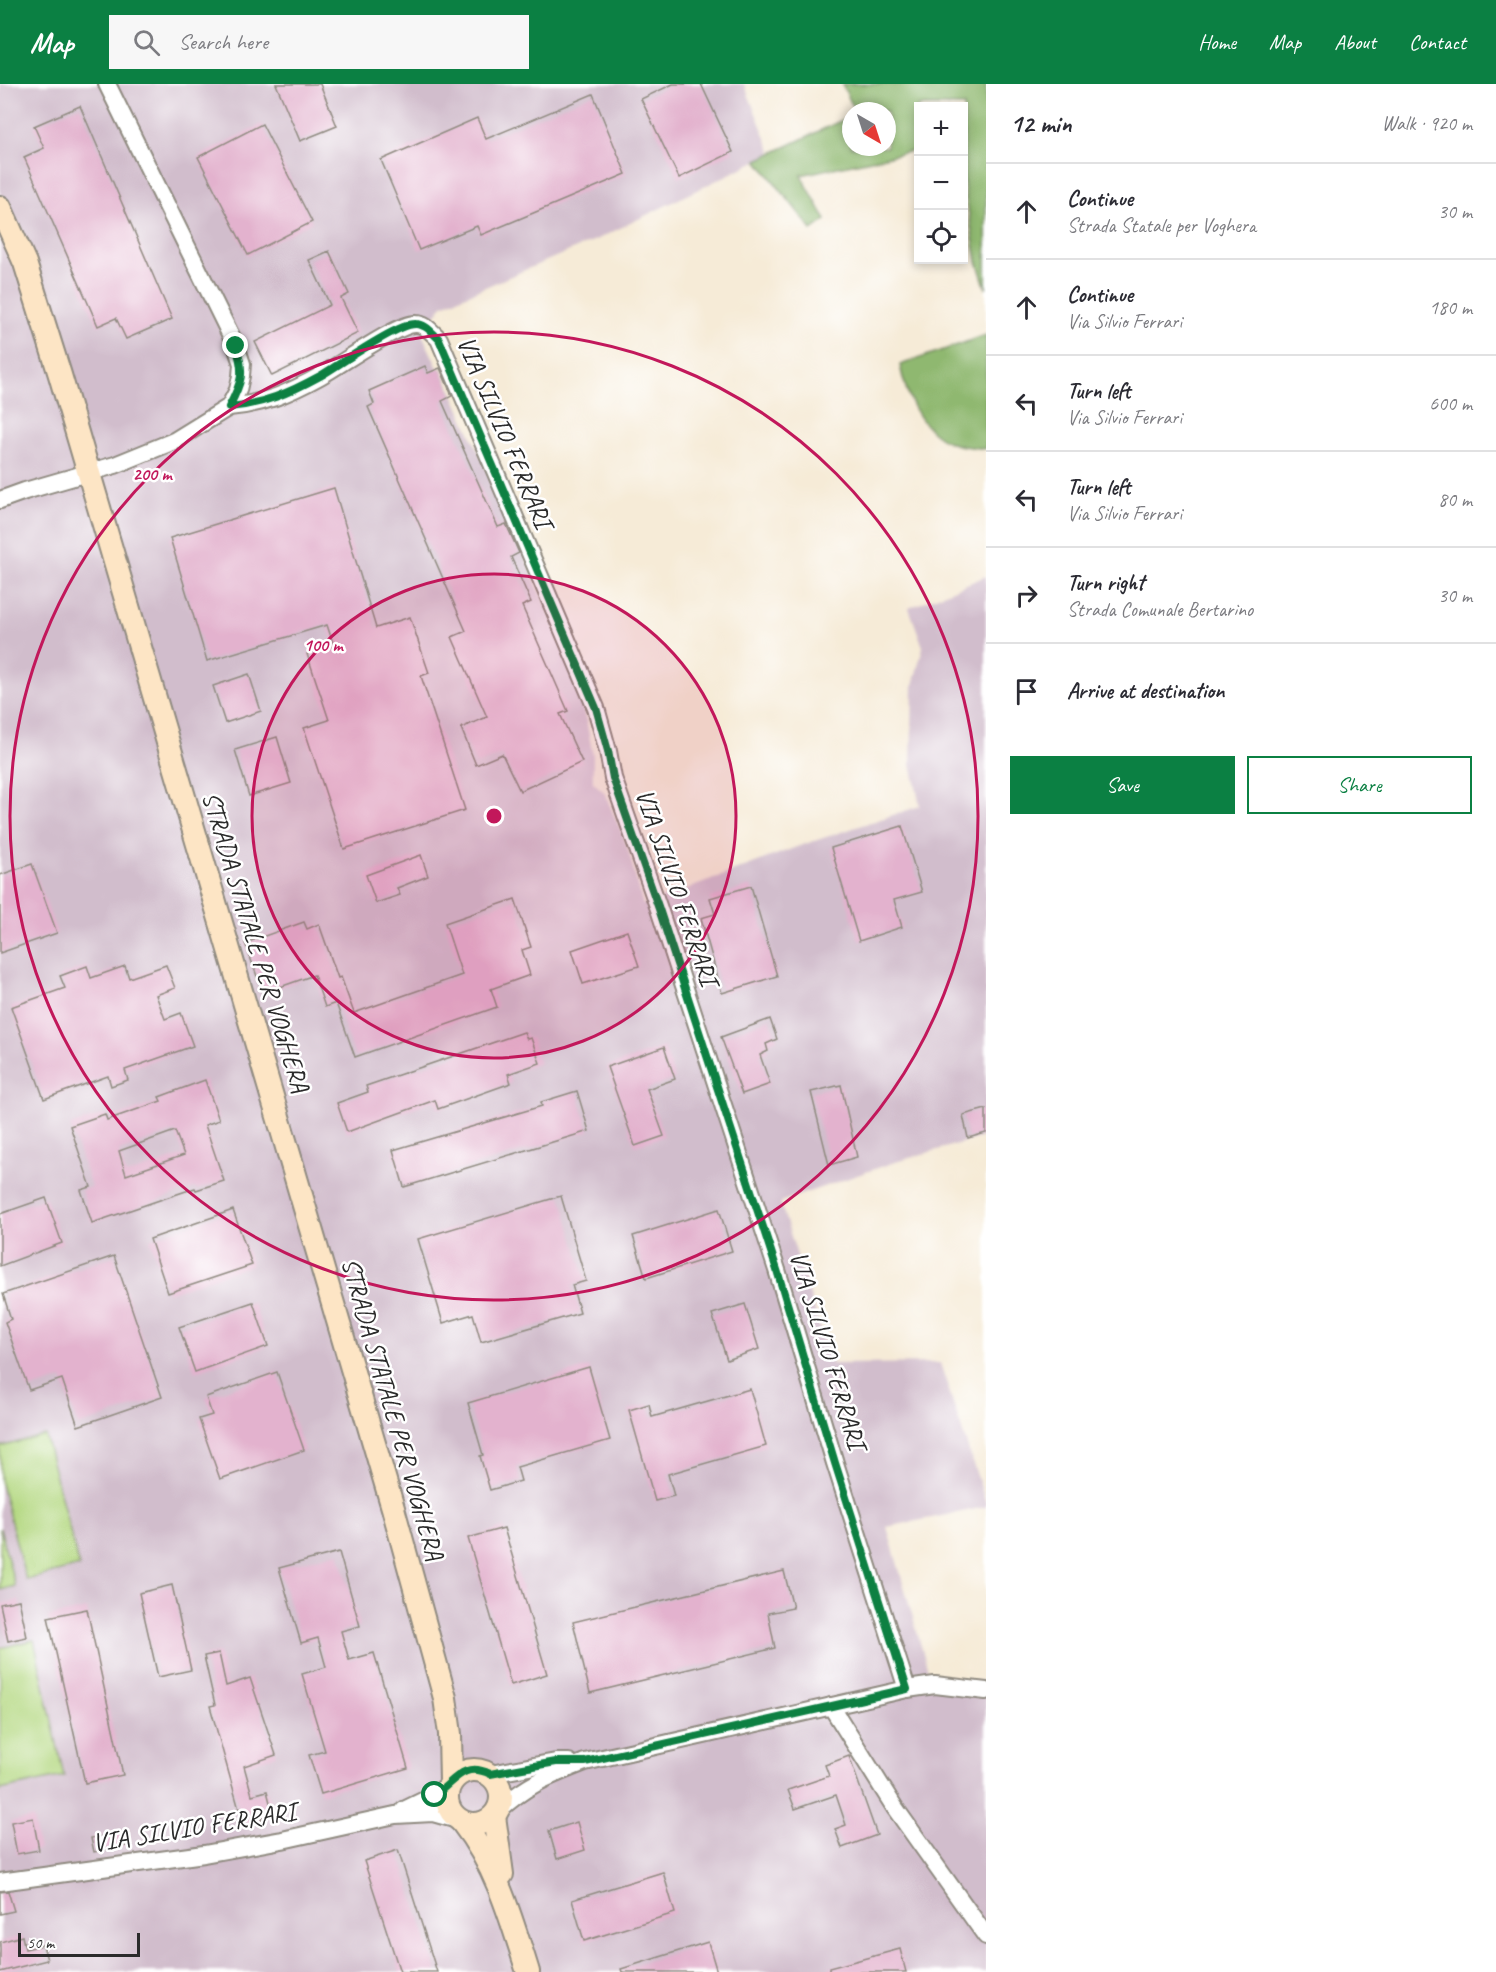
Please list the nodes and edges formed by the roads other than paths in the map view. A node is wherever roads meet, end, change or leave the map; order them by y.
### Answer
1 (107, 84) edge
2 (0, 207) edge
3 (229, 407) junction
4 (89, 472) junction
5 (0, 500) edge
6 (907, 1689) junction
7 (986, 1690) edge
8 (445, 1698) junction
9 (831, 1706) junction
10 (585, 1762) junction
11 (486, 1772) junction
12 (450, 1783) junction
13 (496, 1814) junction
14 (395, 1815) junction
15 (460, 1821) junction
16 (0, 1882) edge
17 (505, 1899) junction
18 (986, 1936) edge
19 (528, 1972) edge

1 - 3 street
2 - 4 main road, STRADA STATALE PER VOGHERA
3 - 4 street
3 - 6 street, VIA SILVIO FERRARI
4 - 5 street
4 - 8 main road, STRADA STATALE PER VOGHERA
6 - 7 street
6 - 9 street
8 - 11 main road, STRADA STATALE PER VOGHERA
8 - 12 main road, STRADA STATALE PER VOGHERA
9 - 10 street
9 - 18 street
10 - 11 street
10 - 13 street
11 - 12 main road
11 - 13 main road, STRADA STATALE PER VOGHERA
12 - 14 street, VIA SILVIO FERRARI
12 - 15 main road, STRADA STATALE PER VOGHERA
13 - 15 main road
13 - 17 main road, STRADA STATALE PER VOGHERA
14 - 15 street, VIA SILVIO FERRARI
14 - 16 street, VIA SILVIO FERRARI
15 - 17 main road, STRADA STATALE PER VOGHERA
17 - 19 main road, STRADA STATALE PER VOGHERA

